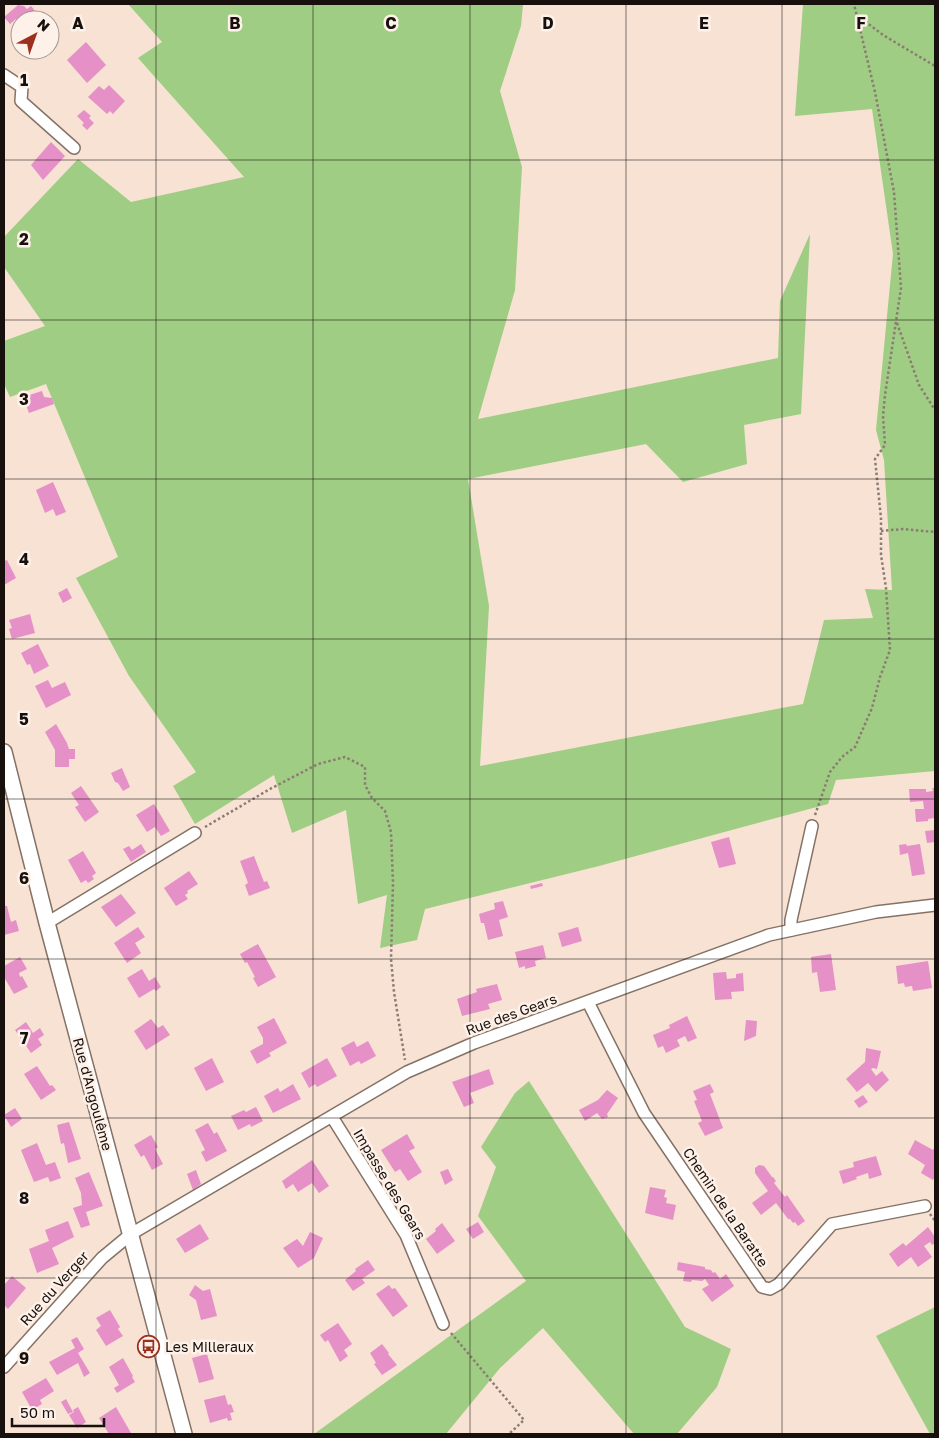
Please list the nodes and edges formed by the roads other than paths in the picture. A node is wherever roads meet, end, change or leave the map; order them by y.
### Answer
1 (4, 75) edge
2 (74, 148) dead end
3 (4, 752) edge
4 (812, 826) road end
5 (195, 833) road end
6 (935, 905) edge
7 (47, 924) junction
8 (791, 930) junction
9 (588, 1002) junction
10 (332, 1117) junction
11 (925, 1206) dead end
12 (132, 1234) junction
13 (443, 1324) road end
14 (4, 1367) edge
15 (184, 1434) edge

1 - 2 street
3 - 7 street, Rue d'Angoulême
4 - 8 street
5 - 7 street
6 - 8 street, Rue des Gears
7 - 12 street, Rue d'Angoulême
8 - 9 street, Rue des Gears
9 - 10 street, Rue des Gears
9 - 11 street, Chemin de la Baratte
10 - 12 street, Rue des Gears
10 - 13 street, Impasse des Gears
12 - 14 street, Rue du Verger
12 - 15 street, Rue d'Angoulême

